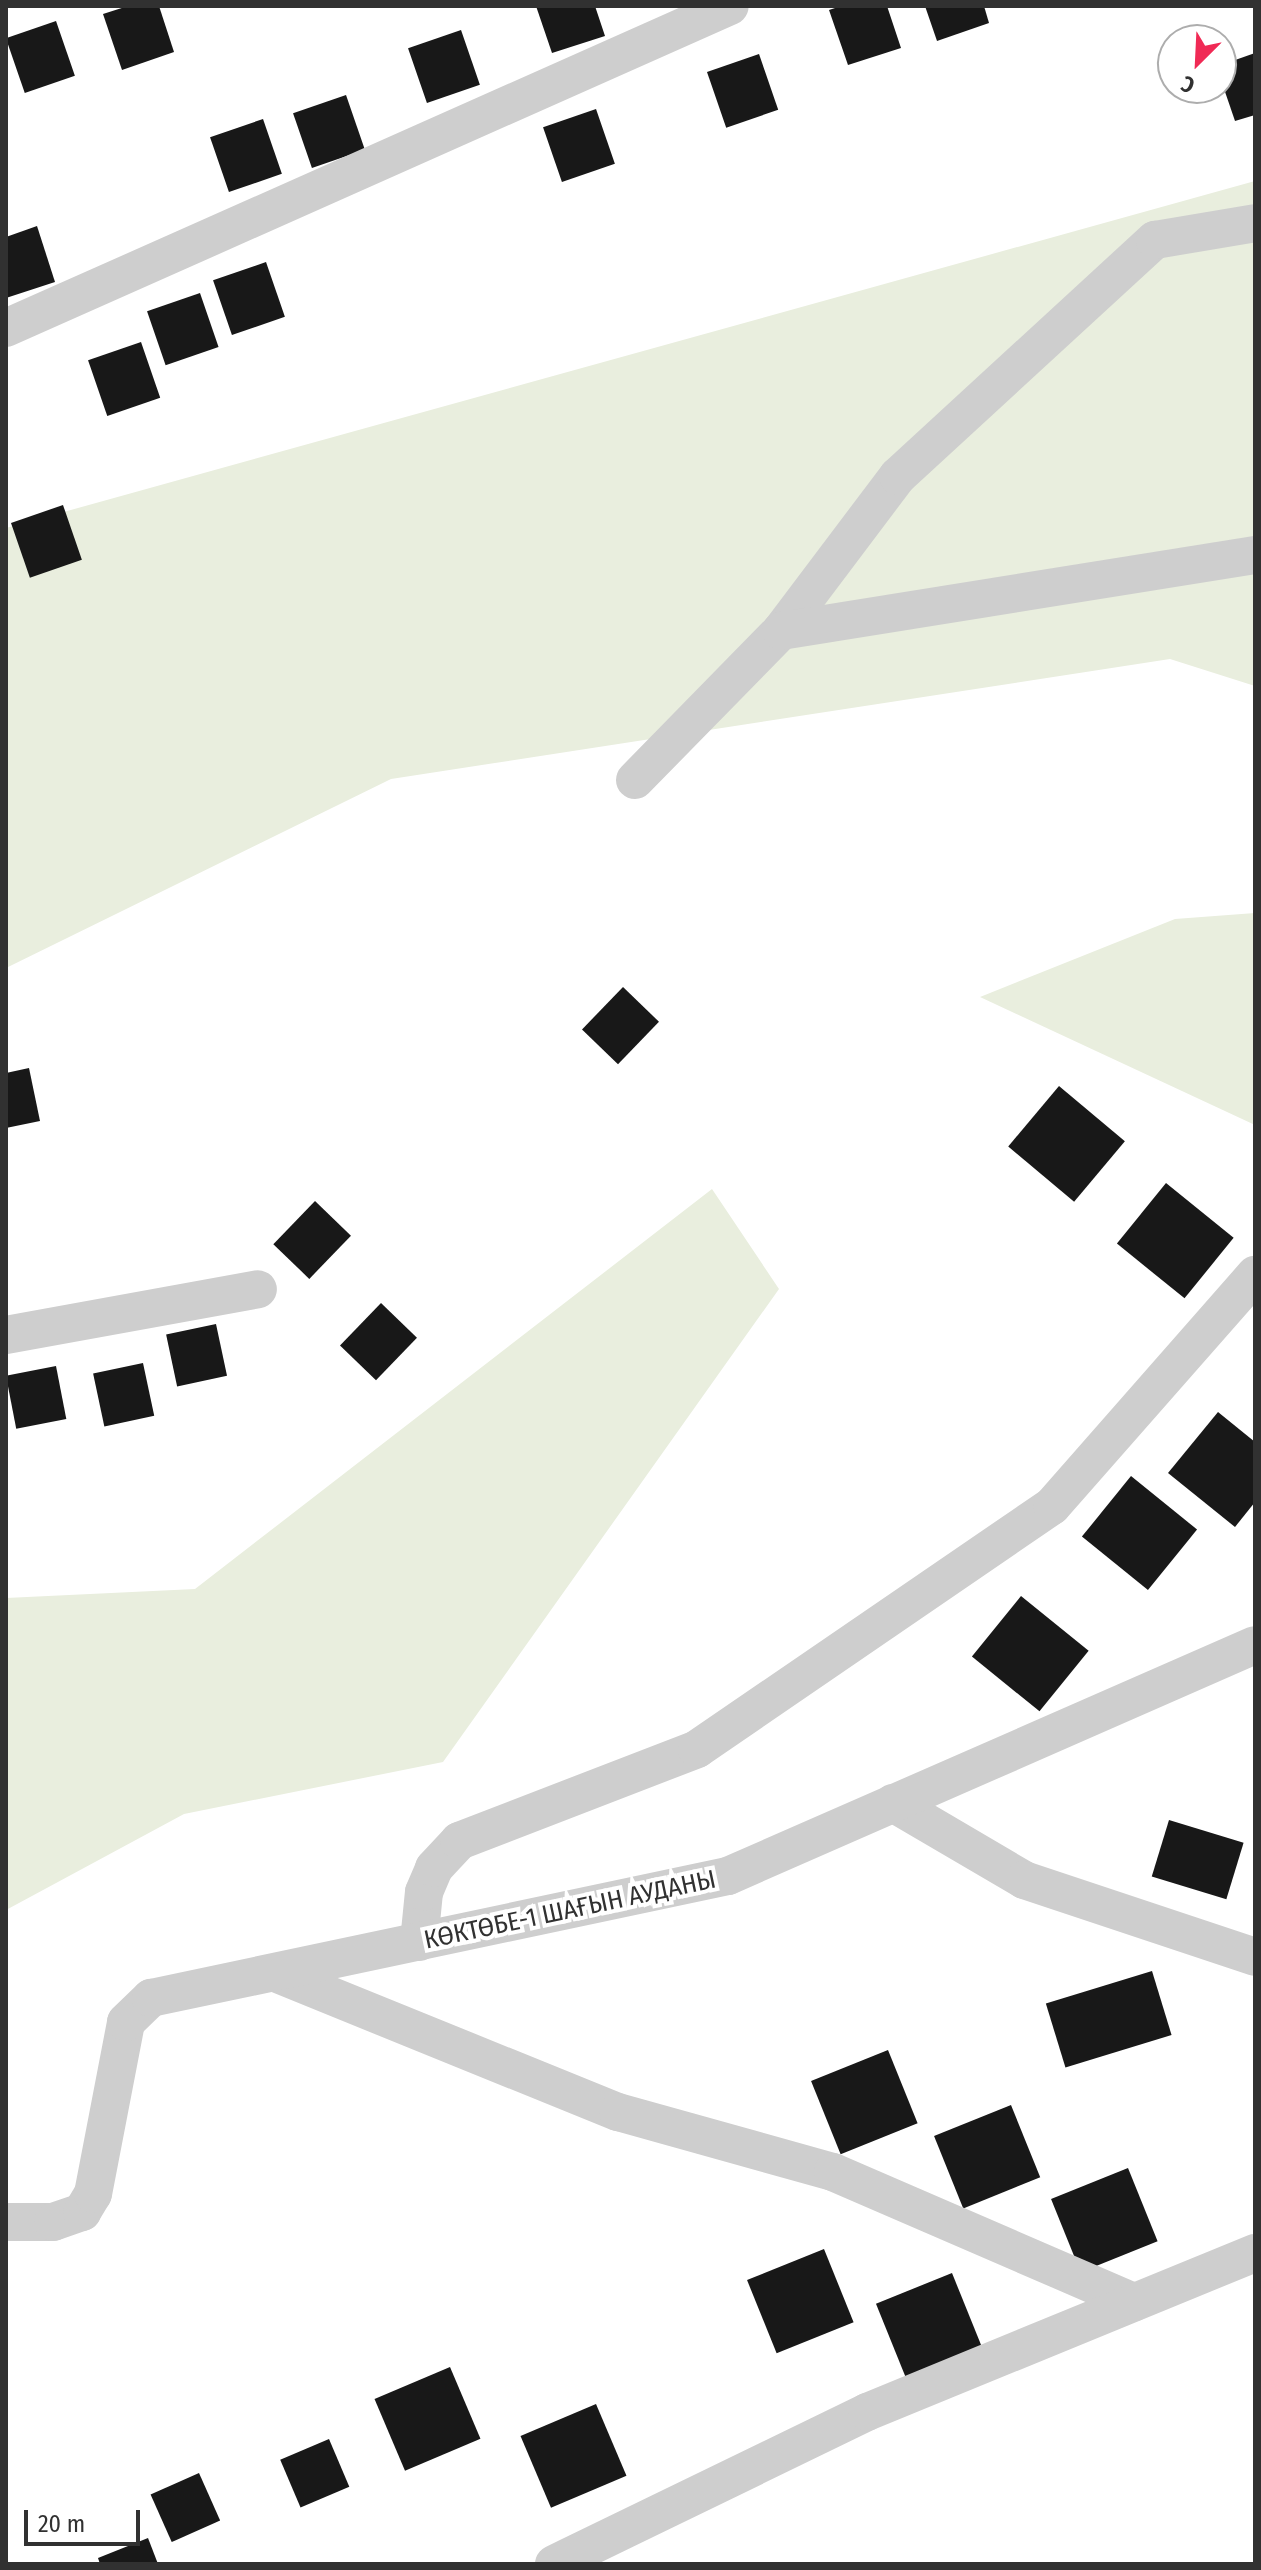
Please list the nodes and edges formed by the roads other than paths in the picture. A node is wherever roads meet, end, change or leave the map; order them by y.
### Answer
1 (730, 6) edge
2 (1255, 223) edge
3 (6, 328) edge
4 (1255, 555) edge
5 (781, 631) junction
6 (635, 780) dead end
7 (1255, 1275) edge
8 (258, 1289) dead end
9 (6, 1335) edge
10 (1255, 1645) edge
11 (893, 1803) junction
12 (419, 1942) junction
13 (1255, 1957) edge
14 (275, 1973) junction
15 (6, 2222) edge
16 (1255, 2253) edge
17 (1134, 2302) junction
18 (554, 2564) edge

1 - 3 street
2 - 5 street
4 - 5 street
5 - 6 street
7 - 12 street
8 - 9 street
10 - 11 street, КӨКТӨБЕ-1 ШАҒЫН АУДАНЫ
11 - 12 street, КӨКТӨБЕ-1 ШАҒЫН АУДАНЫ
11 - 13 street
12 - 14 street, КӨКТӨБЕ-1 ШАҒЫН АУДАНЫ
14 - 15 street, КӨКТӨБЕ-1 ШАҒЫН АУДАНЫ
14 - 17 street
16 - 17 street
17 - 18 street

